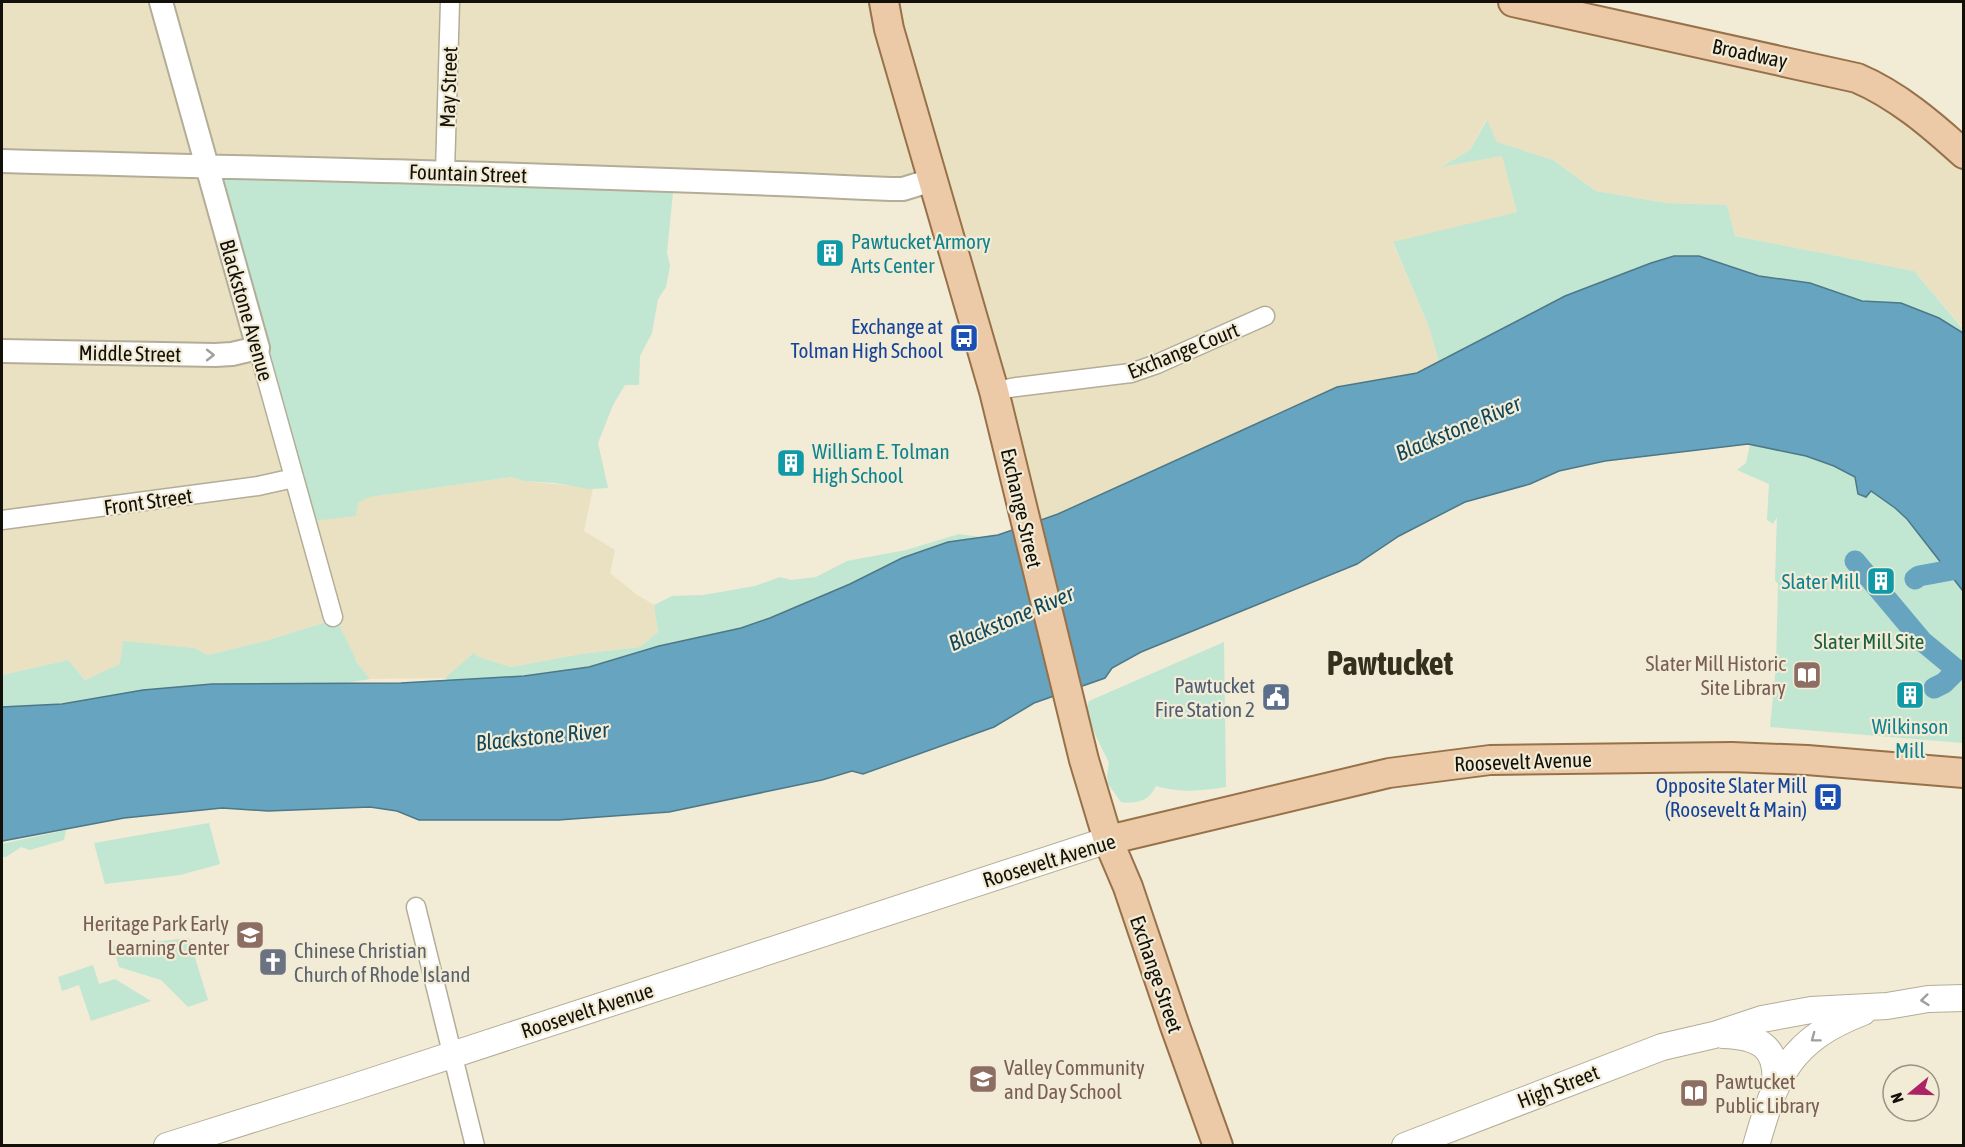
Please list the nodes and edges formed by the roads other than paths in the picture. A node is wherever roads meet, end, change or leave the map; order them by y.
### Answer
1 (160, 2) edge
2 (450, 2) edge
3 (884, 2) edge
4 (1513, 2) edge
5 (1964, 154) edge
6 (2, 161) edge
7 (206, 166) junction
8 (445, 172) junction
9 (932, 180) junction
10 (1265, 316) dead end
11 (258, 348) junction
12 (2, 351) edge
13 (994, 392) junction
14 (294, 478) junction
15 (2, 520) edge
16 (333, 618) dead end
17 (1964, 773) edge
18 (1108, 840) junction
19 (416, 907) dead end
20 (1964, 998) edge
21 (1887, 1006) junction
22 (1714, 1035) junction
23 (453, 1054) junction
24 (1775, 1086) junction
25 (168, 1146) edge
26 (475, 1146) edge
27 (1218, 1146) edge
28 (1405, 1146) edge
29 (1756, 1146) edge

1 - 7 street, Blackstone Avenue
2 - 8 street, May Street
3 - 9 main road, Exchange Street
4 - 5 main road, Broadway
6 - 7 street, Fountain Street
7 - 8 street, Fountain Street
7 - 11 street, Blackstone Avenue
8 - 9 street, Fountain Street
9 - 13 main road, Exchange Street
10 - 13 street, Exchange Court
12 -> 11 street, Middle Street
11 - 14 street, Blackstone Avenue
13 - 18 main road, Exchange Street
14 - 15 street, Front Street
14 - 16 street, Blackstone Avenue
17 - 18 main road, Roosevelt Avenue
18 - 23 main road, Roosevelt Avenue
18 - 27 main road, Exchange Street
19 - 23 street
20 -> 21 main road, High Street
21 - 22 main road, High Street
21 -> 24 main road
22 - 24 main road, High Street
22 - 28 main road, High Street
23 - 25 main road, Roosevelt Avenue
23 - 26 street
24 - 29 main road

